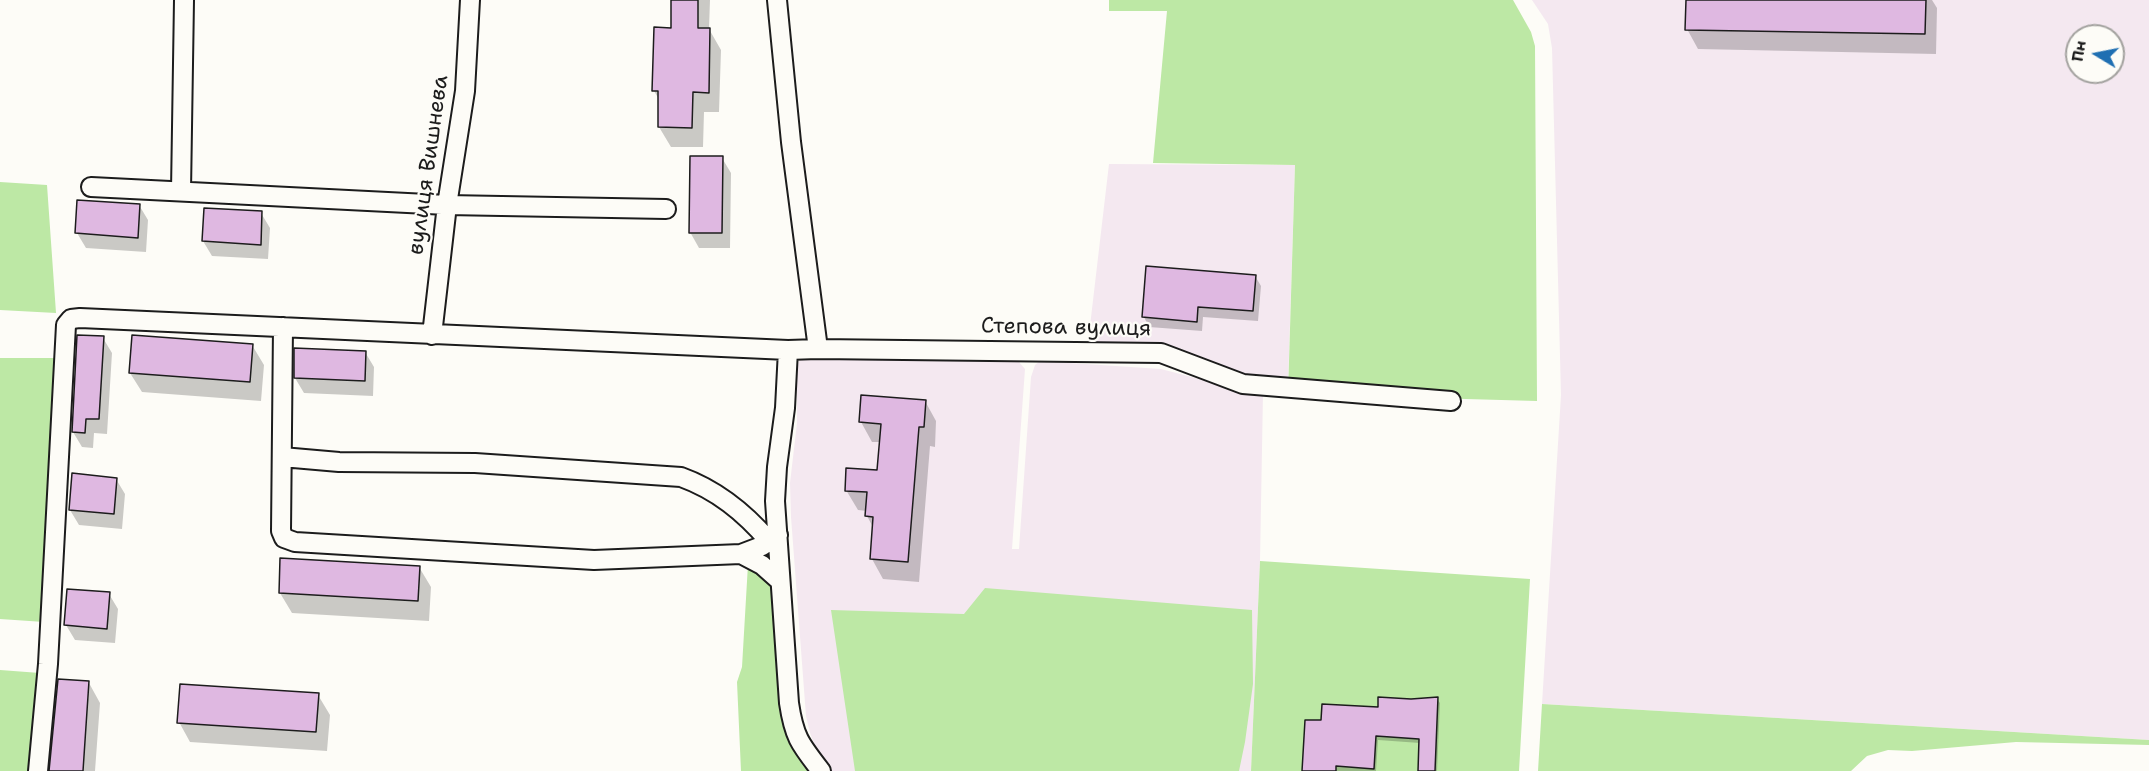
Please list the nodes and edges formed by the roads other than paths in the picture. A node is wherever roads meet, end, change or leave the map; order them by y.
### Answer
1 (184, 0) edge
2 (470, 0) edge
3 (777, 0) edge
4 (91, 187) dead end
5 (181, 191) junction
6 (447, 205) junction
7 (666, 209) dead end
8 (283, 327) junction
9 (432, 335) junction
10 (818, 349) junction
11 (788, 350) junction
12 (1451, 401) dead end
13 (282, 457) junction
14 (773, 538) junction
15 (741, 554) junction
16 (780, 581) junction
17 (38, 771) edge
18 (820, 771) edge

1 - 5 street
2 - 6 street, вулиця Вишнева
3 - 10 street
4 - 5 street
5 - 6 street
6 - 7 street
6 - 9 street, вулиця Вишнева
8 - 9 street, Степова вулиця
8 - 13 street
8 - 17 street, Степова вулиця
9 - 11 street, Степова вулиця
10 - 11 street, Степова вулиця
10 - 12 street, Степова вулиця
11 - 14 street
13 - 14 street
13 - 15 street
14 - 15 street
14 - 16 street
15 - 16 street
16 - 18 street

